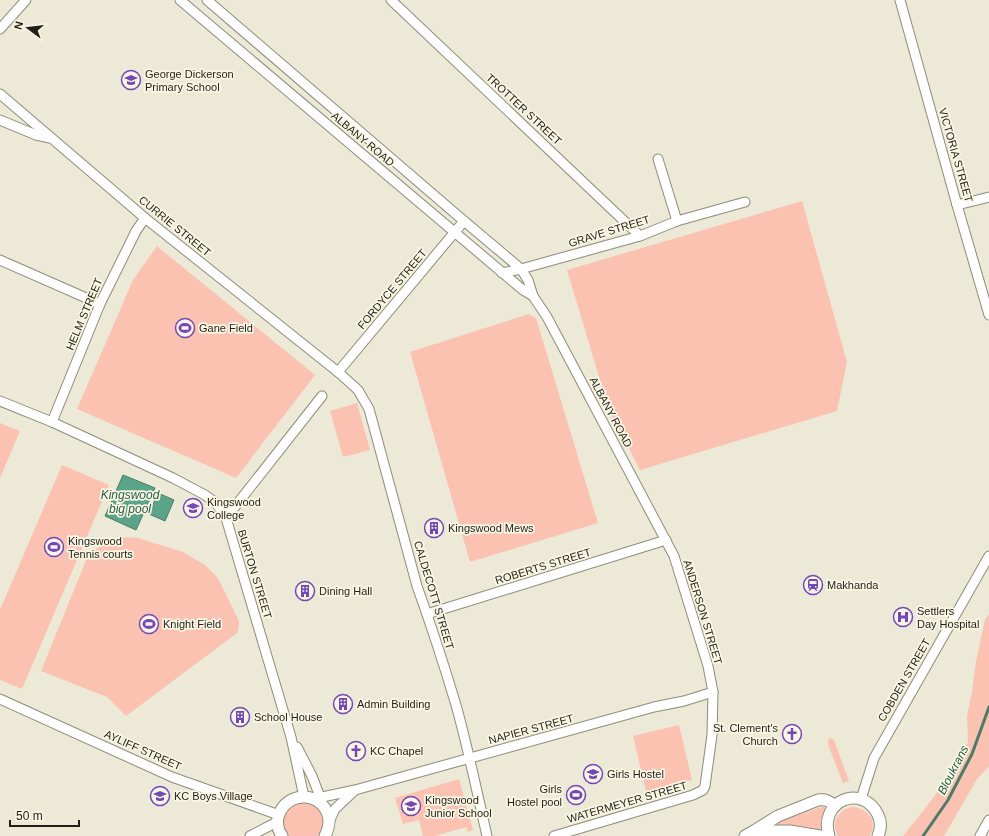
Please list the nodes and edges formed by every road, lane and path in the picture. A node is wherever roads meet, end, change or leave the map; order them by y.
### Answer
1 (26, 0) edge
2 (180, 0) edge
3 (207, 0) edge
4 (391, 0) edge
5 (900, 0) edge
6 (0, 29) edge
7 (241, 29) junction
8 (231, 43) junction
9 (0, 94) edge
10 (317, 95) junction
11 (308, 108) junction
12 (0, 120) edge
13 (52, 139) junction
14 (658, 159) dead end
15 (989, 197) edge
16 (745, 202) dead end
17 (957, 205) junction
18 (145, 218) junction
19 (464, 221) junction
20 (677, 221) junction
21 (455, 232) junction
22 (640, 236) junction
23 (0, 260) edge
24 (521, 269) junction
25 (502, 272) junction
26 (533, 296) junction
27 (100, 304) junction
28 (989, 315) edge
29 (338, 372) junction
30 (322, 396) dead end
31 (0, 401) edge
32 (52, 422) junction
33 (226, 518) junction
34 (666, 540) junction
35 (989, 556) edge
36 (427, 614) junction
37 (713, 692) junction
38 (0, 699) edge
39 (291, 737) junction
40 (470, 758) junction
41 (355, 790) junction
42 (313, 798) junction
43 (862, 799) junction
44 (835, 806) junction
45 (278, 818) junction
46 (989, 820) edge
47 (329, 822) junction
48 (749, 834) edge
49 (250, 836) edge
50 (282, 836) edge
51 (325, 836) edge
52 (487, 836) edge
53 (554, 836) edge
54 (820, 836) edge
55 (829, 836) edge
56 (878, 836) edge
57 (980, 836) edge

1 - 6 street
2 - 8 street, ALBANY ROAD
3 - 7 street, ALBANY ROAD
4 - 22 street, TROTTER STREET
5 - 17 street, VICTORIA STREET
7 - 8 street
7 - 10 street, ALBANY ROAD
8 - 11 street, ALBANY ROAD
9 - 13 street, CURRIE STREET
10 - 11 street
10 - 19 street, ALBANY ROAD
11 - 21 street, ALBANY ROAD
12 - 13 street
13 - 18 street, CURRIE STREET
14 - 20 street
15 - 17 street
16 - 20 street, GRAVE STREET
17 - 28 street, VICTORIA STREET
18 - 27 street, HELM STREET
18 - 29 street, CURRIE STREET
19 - 21 street, FORDYCE STREET
19 - 24 street, ALBANY ROAD
20 - 22 street, GRAVE STREET
21 - 25 street, ALBANY ROAD
21 - 29 street, FORDYCE STREET
22 - 24 street, GRAVE STREET
23 - 27 street
24 - 25 street, GRAVE STREET
24 - 26 street, ALBANY ROAD
25 - 26 street, ALBANY ROAD
26 - 34 street, ALBANY ROAD
27 - 32 street, HELM STREET
29 - 36 street, CALDECOTT STREET
30 - 33 street
31 - 32 street, BURTON STREET
32 - 33 street, BURTON STREET
33 - 39 street, BURTON STREET
34 - 36 street, ROBERTS STREET
34 - 37 street, ANDERSON STREET
35 - 43 street, COBDEN STREET
36 - 40 street, CALDECOTT STREET
37 - 40 street, NAPIER STREET
37 - 53 street, WATERMEYER STREET
38 - 45 street, AYLIFF STREET
39 - 42 street, BURTON STREET
39 - 42 street, BURTON STREET
40 - 41 street, NAPIER STREET
40 - 52 street, CALDECOTT STREET
41 - 42 street, NAPIER STREET
41 - 47 street, NAPIER STREET
42 - 45 street
42 - 47 street
43 - 44 street
43 - 56 street
44 - 48 street
44 - 55 street
45 - 49 street
45 - 50 street
46 - 57 street
47 - 51 street
48 - 54 street

